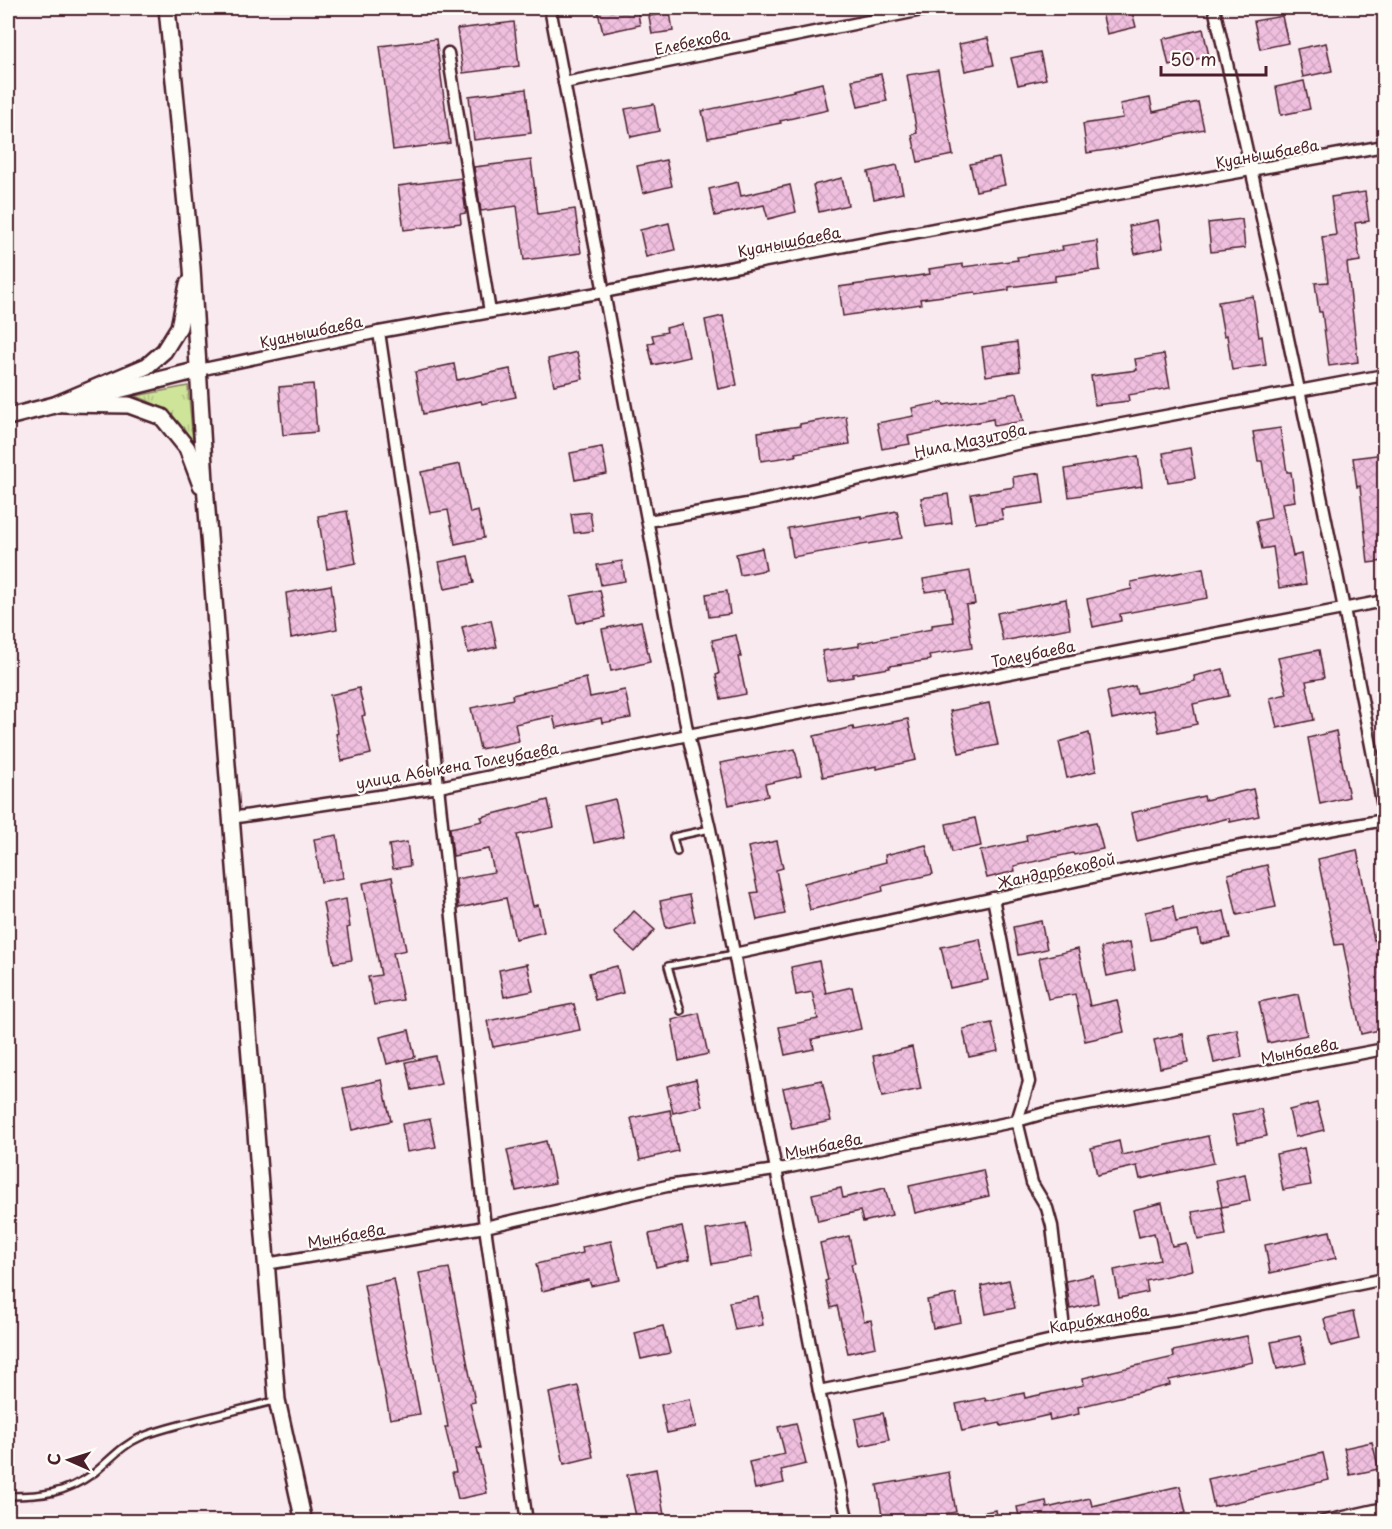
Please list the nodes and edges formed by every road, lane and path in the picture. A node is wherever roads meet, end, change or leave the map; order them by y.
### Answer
1 (167, 8) edge
2 (549, 8) edge
3 (932, 8) edge
4 (1214, 8) edge
5 (448, 53) dead end
6 (564, 82) junction
7 (1384, 146) edge
8 (1253, 171) junction
9 (192, 268) junction
10 (603, 292) junction
11 (490, 312) junction
12 (379, 332) junction
13 (199, 370) junction
14 (1384, 375) edge
15 (1298, 391) junction
16 (57, 404) junction
17 (8, 417) edge
18 (206, 498) junction
19 (648, 521) junction
20 (1384, 601) edge
21 (1345, 609) junction
22 (688, 735) junction
23 (439, 787) junction
24 (1384, 812) edge
25 (231, 818) junction
26 (1384, 820) edge
27 (710, 829) junction
28 (677, 852) dead end
29 (993, 898) junction
30 (734, 954) junction
31 (681, 1011) dead end
32 (1384, 1048) edge
33 (1017, 1121) junction
34 (775, 1170) junction
35 (485, 1227) junction
36 (266, 1264) junction
37 (1384, 1280) edge
38 (1065, 1337) junction
39 (819, 1391) junction
40 (277, 1400) junction
41 (8, 1496) edge
42 (1384, 1508) edge
43 (304, 1521) edge
44 (527, 1521) edge
45 (848, 1521) edge
46 (1322, 1521) edge

1 - 9 main road
2 - 6 street
3 - 6 street, Елебекова
4 - 8 street
5 - 11 street
6 - 10 street
7 - 8 street, Куанышбаева
8 - 10 street, Куанышбаева
8 - 15 street
9 - 13 main road
9 - 16 main road
10 - 11 street, Куанышбаева
10 - 19 street
11 - 12 street, Куанышбаева
12 - 13 street, Куанышбаева
12 - 23 street
13 - 16 main road
13 - 18 main road
14 - 15 street, Нила Мазитова
15 - 19 street, Нила Мазитова
15 - 21 street
16 - 17 main road
16 - 18 main road
18 - 25 main road
19 - 22 street
20 - 21 street, Толеубаева
21 - 22 street, Толеубаева
21 - 24 street
22 - 23 street, улица Абыкена Толеубаева
22 - 27 street
23 - 25 street, улица Абыкена Толеубаева
23 - 35 street
25 - 36 main road
26 - 29 street, Жандарбековой
27 - 28 lane
27 - 30 street
29 - 30 street, Жандарбековой
29 - 33 street
30 - 31 lane
30 - 34 street
32 - 33 street, Мынбаева
33 - 34 street, Мынбаева
33 - 38 street
34 - 35 street, Мынбаева
34 - 39 street
35 - 36 street, Мынбаева
35 - 44 street
36 - 40 main road
37 - 38 street, Карибжанова
38 - 39 street, Карибжанова
39 - 45 street
40 - 41 lane
40 - 43 main road
42 - 46 street

